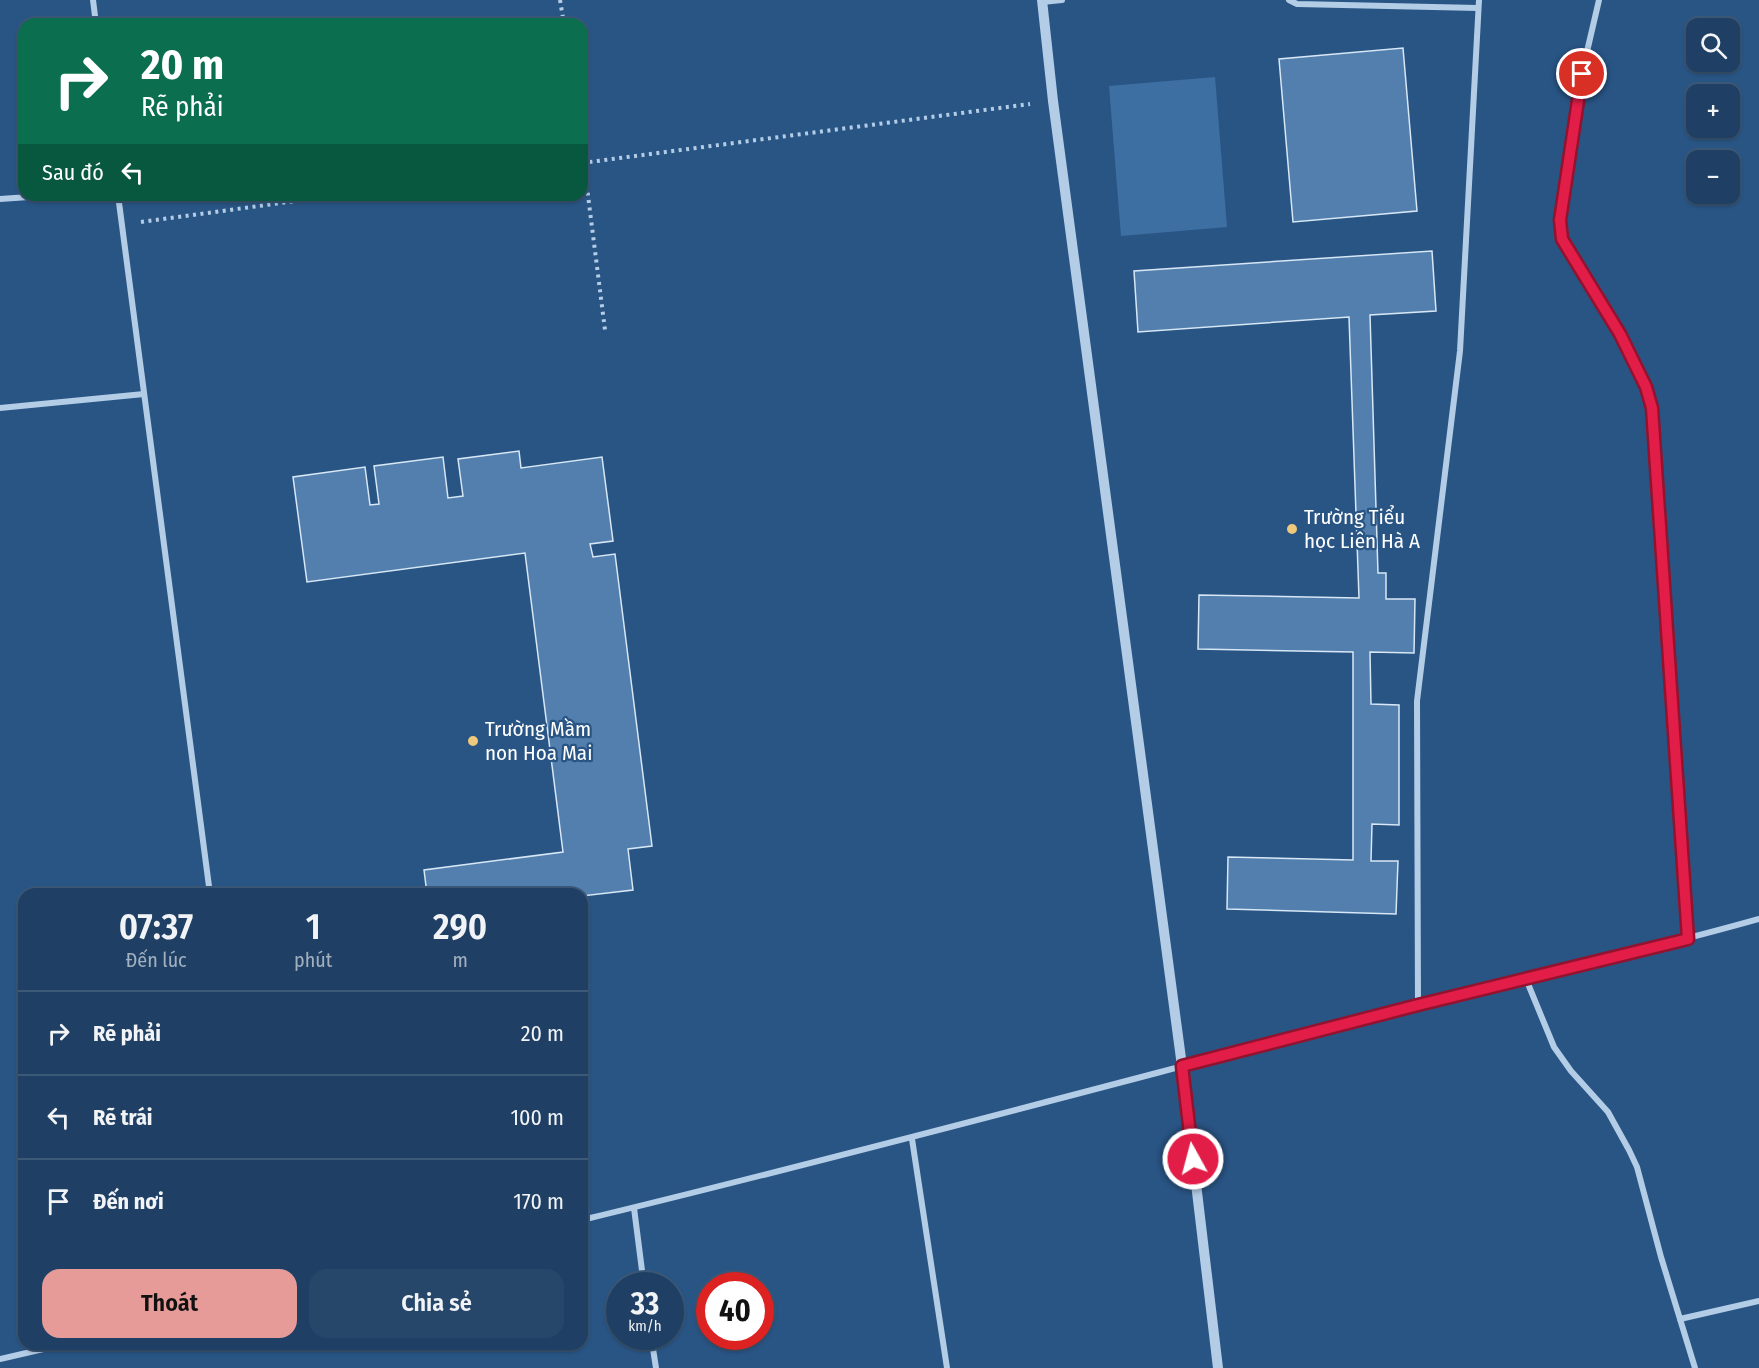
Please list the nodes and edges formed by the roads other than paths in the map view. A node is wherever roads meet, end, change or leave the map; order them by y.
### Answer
1 (93, 0) edge
2 (1062, 0) edge
3 (1289, 0) edge
4 (1479, 0) edge
5 (1599, 0) edge
6 (1042, 1) edge
7 (1478, 8) junction
8 (95, 18) edge
9 (18, 198) edge
10 (0, 199) edge
11 (119, 201) edge
12 (144, 394) junction
13 (0, 408) edge
14 (209, 888) edge
15 (1759, 919) edge
16 (1688, 939) junction
17 (1526, 979) junction
18 (1418, 1005) junction
19 (1182, 1066) junction
20 (912, 1139) junction
21 (634, 1208) junction
22 (588, 1219) edge
23 (642, 1272) edge
24 (1759, 1301) edge
25 (1680, 1319) junction
26 (39, 1350) edge
27 (653, 1350) edge
28 (0, 1359) edge
29 (656, 1368) edge
30 (947, 1368) edge
31 (1218, 1368) edge
32 (1695, 1368) edge

1 - 8 street
2 - 6 street
3 - 7 street
4 - 7 street
5 - 16 street
6 - 19 street
7 - 18 street
9 - 10 street
11 - 12 street
12 - 13 street
12 - 14 street
15 - 16 street
16 - 17 street
17 - 18 street
17 - 25 street
18 - 19 street
19 - 20 street
19 - 31 street
20 - 21 street
20 - 30 street
21 - 22 street
21 - 23 street
24 - 25 street
25 - 32 street
26 - 28 street
27 - 29 street

